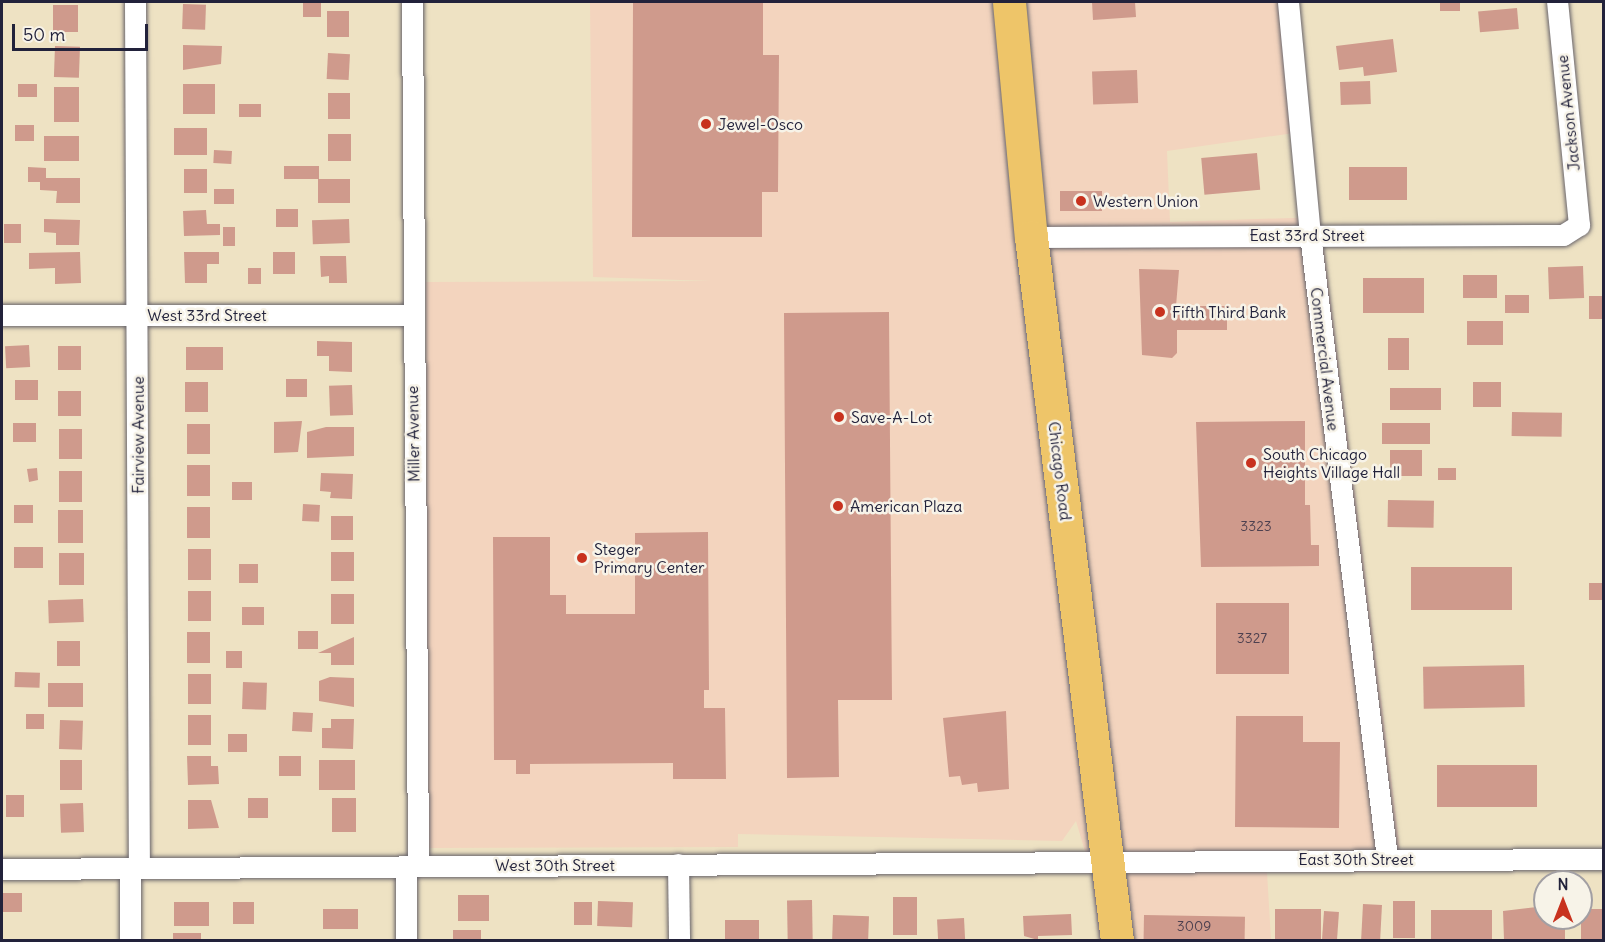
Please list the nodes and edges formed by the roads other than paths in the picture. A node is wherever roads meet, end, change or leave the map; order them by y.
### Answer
1 (135, 2) edge
2 (412, 2) edge
3 (1009, 2) edge
4 (1288, 2) edge
5 (1557, 2) edge
6 (1579, 225) joint
7 (1310, 235) junction
8 (1031, 237) junction
9 (2, 315) edge
10 (138, 315) junction
11 (412, 315) junction
12 (1387, 858) junction
13 (1604, 859) edge
14 (1108, 861) junction
15 (678, 864) junction
16 (412, 866) junction
17 (134, 868) junction
18 (2, 869) edge
19 (130, 940) edge
20 (406, 940) edge
21 (679, 940) edge
22 (1118, 940) edge

1 - 10 street, Fairview Avenue
2 - 11 street, Miller Avenue
3 - 8 main road, Chicago Road
4 - 7 street, Commercial Avenue
5 - 6 street, Jackson Avenue
6 - 7 street, East 33rd Street
7 - 8 street, East 33rd Street
7 - 12 street, Commercial Avenue
8 - 14 main road, Chicago Road
9 - 10 street, West 33rd Street
10 - 11 street, West 33rd Street
10 - 17 street, Fairview Avenue
11 - 16 street, Miller Avenue
12 - 13 street, East 30th Street
12 - 14 street, East 30th Street
14 - 15 street, West 30th Street
14 - 22 main road, Chicago Road
15 - 16 street, West 30th Street
15 - 21 street
16 - 17 street, West 30th Street
16 - 20 street, Miller Avenue
17 - 18 street, West 30th Street
17 - 19 street, Fairview Avenue

